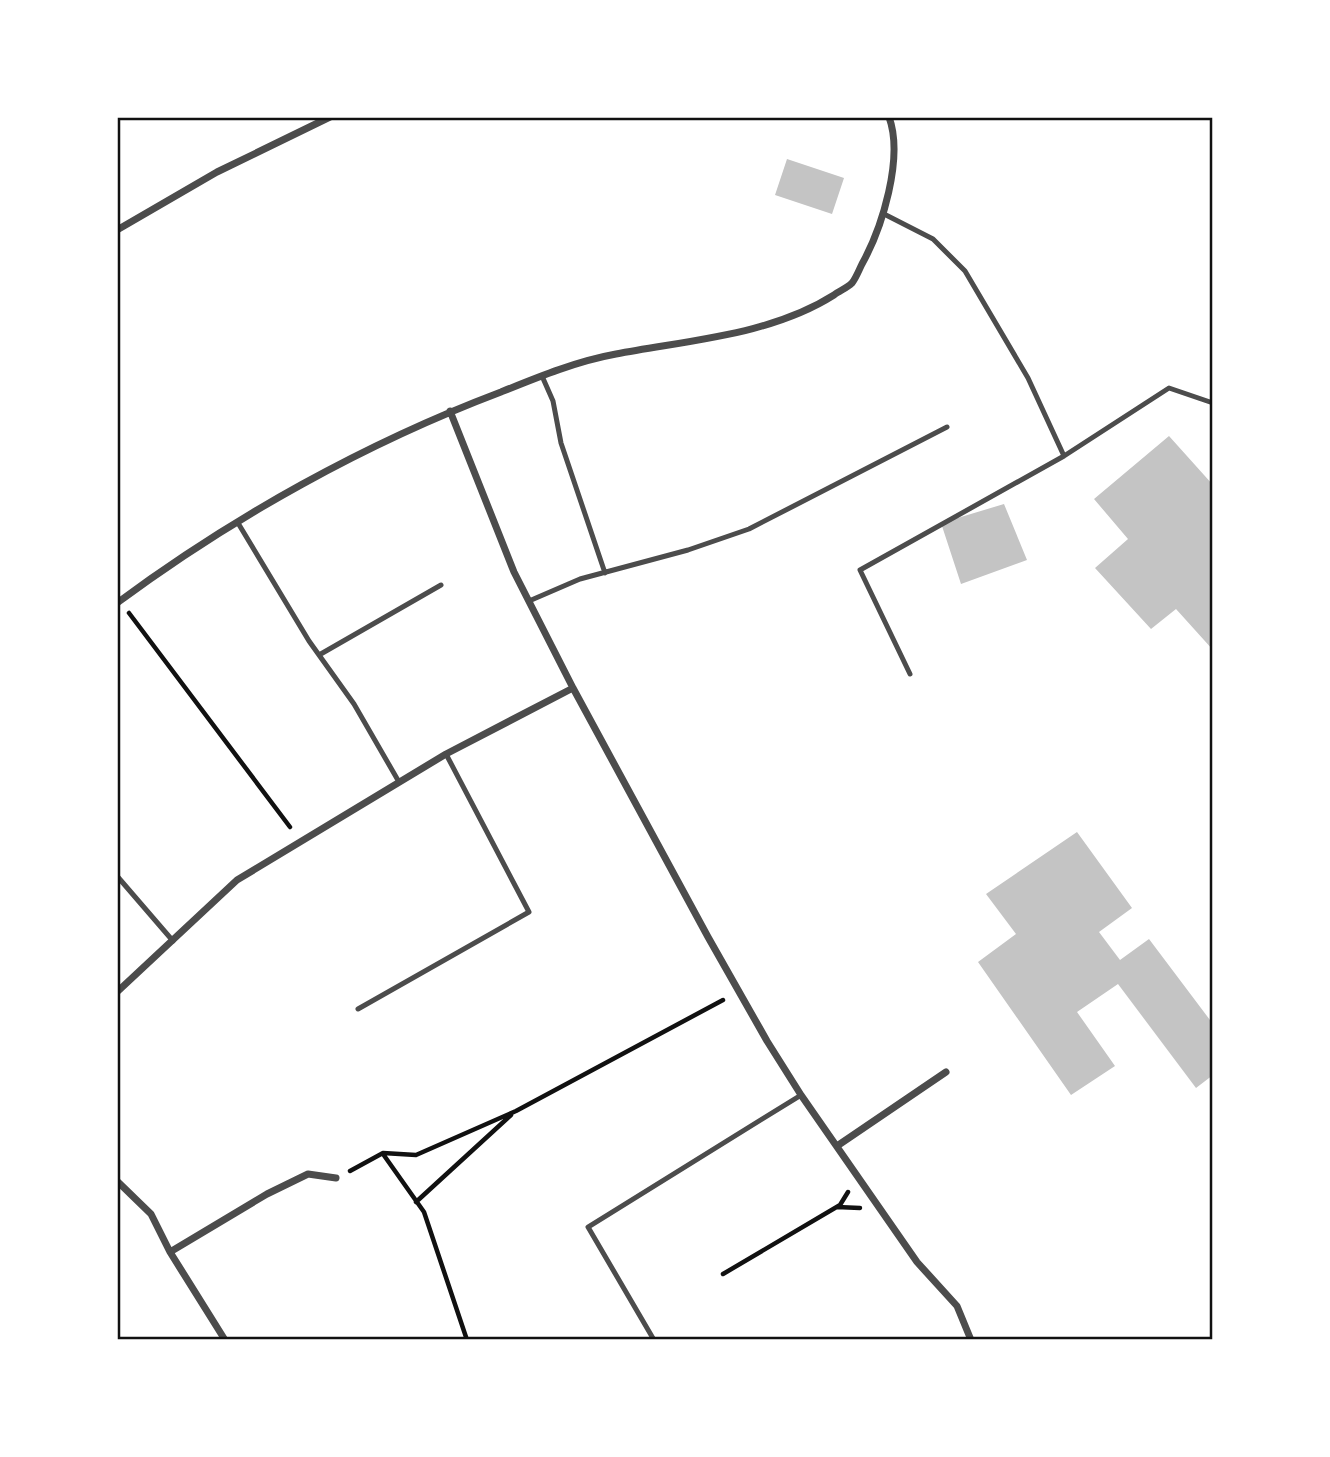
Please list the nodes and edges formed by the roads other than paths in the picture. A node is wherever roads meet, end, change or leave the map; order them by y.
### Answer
1 (330, 117) edge
2 (888, 117) edge
3 (884, 214) junction
4 (117, 230) edge
5 (542, 376) junction
6 (1213, 403) edge
7 (450, 411) junction
8 (947, 427) dead end
9 (1065, 456) junction
10 (238, 523) junction
11 (605, 573) junction
12 (441, 585) dead end
13 (529, 601) junction
14 (119, 602) edge
15 (318, 655) junction
16 (910, 674) dead end
17 (573, 688) junction
18 (446, 754) junction
19 (399, 782) junction
20 (117, 876) edge
21 (173, 941) junction
22 (117, 992) edge
23 (358, 1009) dead end
24 (946, 1072) dead end
25 (802, 1095) junction
26 (837, 1146) junction
27 (336, 1178) road end
28 (117, 1181) edge
29 (170, 1252) junction
30 (225, 1340) edge
31 (654, 1340) edge
32 (971, 1340) edge

1 - 4 street
2 - 3 street
3 - 5 street
3 - 9 lane
5 - 7 street
5 - 11 lane
6 - 9 lane
7 - 10 street
7 - 13 street
8 - 11 lane
9 - 16 lane
10 - 14 street
10 - 15 lane
11 - 13 lane
12 - 15 lane
13 - 17 street
15 - 19 lane
17 - 18 street
17 - 25 street
18 - 19 street
18 - 23 lane
19 - 21 street
20 - 21 lane
21 - 22 street
24 - 26 street
25 - 26 street
25 - 31 lane
26 - 32 street
27 - 29 street
28 - 29 street
29 - 30 street

